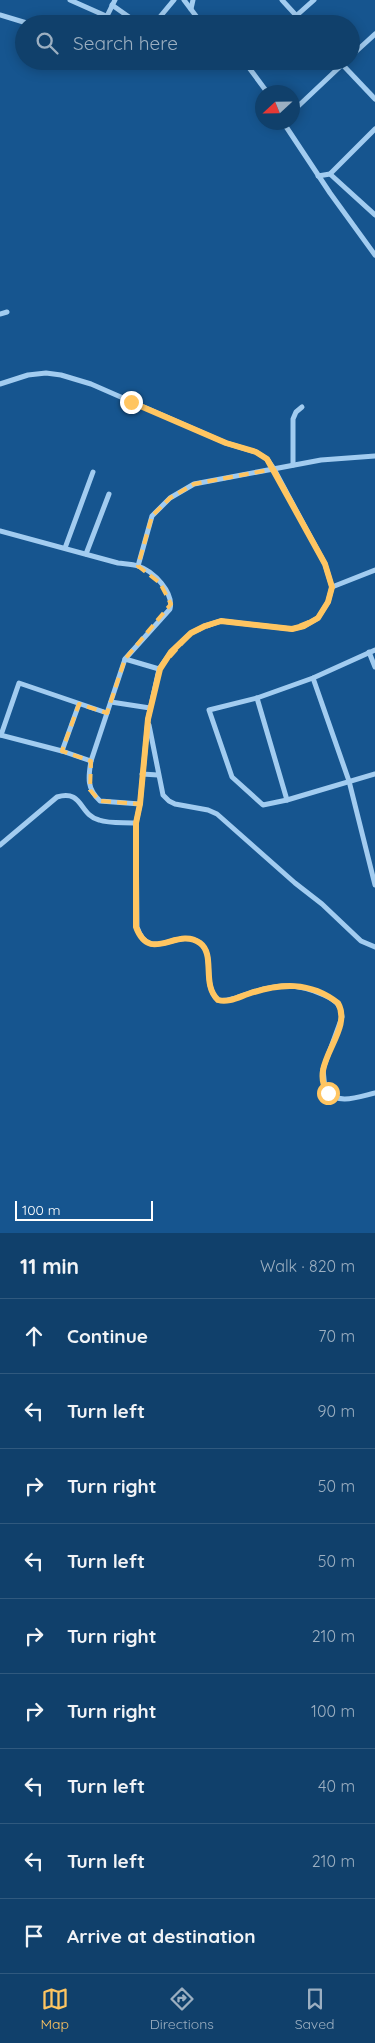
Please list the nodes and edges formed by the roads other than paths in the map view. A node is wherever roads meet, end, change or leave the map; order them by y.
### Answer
1 (70, 0) edge
2 (174, 0) edge
3 (184, 0) edge
4 (192, 0) edge
5 (282, 0) edge
6 (314, 0) edge
7 (114, 3) edge
8 (191, 9) junction
9 (0, 15) edge
10 (104, 15) edge
11 (107, 15) edge
12 (128, 15) edge
13 (162, 15) edge
14 (195, 15) edge
15 (295, 15) edge
16 (297, 15) edge
17 (15, 20) edge
18 (375, 34) edge
19 (360, 48) edge
20 (251, 70) edge
21 (335, 70) edge
22 (350, 70) edge
23 (262, 85) edge
24 (375, 99) edge
25 (300, 104) edge
26 (375, 129) edge
27 (288, 130) edge
28 (330, 174) junction
29 (318, 176) junction
30 (375, 215) edge
31 (375, 255) edge
32 (7, 312) dead end
33 (0, 314) edge
34 (0, 384) edge
35 (302, 407) dead end
36 (375, 456) edge
37 (293, 465) junction
38 (274, 469) junction
39 (93, 472) dead end
40 (109, 494) dead end
41 (0, 531) edge
42 (65, 548) junction
43 (86, 554) junction
44 (138, 566) junction
45 (375, 570) edge
46 (332, 587) junction
47 (372, 651) edge
48 (125, 659) junction
49 (375, 667) edge
50 (160, 669) junction
51 (313, 678) junction
52 (256, 698) junction
53 (111, 702) junction
54 (79, 704) junction
55 (150, 708) junction
56 (107, 713) junction
57 (148, 719) junction
58 (1, 735) edge
59 (62, 751) junction
60 (91, 761) junction
61 (142, 774) junction
62 (375, 774) edge
63 (158, 775) junction
64 (349, 781) junction
65 (287, 800) junction
66 (140, 804) junction
67 (136, 823) junction
68 (0, 845) edge
69 (375, 885) edge
70 (375, 947) edge
71 (375, 1093) edge

1 - 10 street
2 - 13 street
3 - 8 street
4 - 8 street
5 - 15 street
6 - 16 street
7 - 11 street
7 - 12 street
8 - 14 street
9 - 17 street
18 - 19 street
20 - 23 street
21 - 25 street
22 - 24 street
26 - 28 street
27 - 29 street
28 - 29 street
28 - 30 street
29 - 31 street
32 - 33 street
34 - 38 street
35 - 37 street
36 - 37 street
37 - 38 street
38 - 44 street
38 - 46 street
39 - 42 street
40 - 43 street
41 - 42 street
42 - 43 street
43 - 44 street
44 - 48 street
45 - 46 street
46 - 50 street
47 - 49 street
47 - 51 street
48 - 50 street
48 - 53 street
50 - 55 street
51 - 52 street
51 - 64 street
52 - 65 street
52 - 65 street
53 - 55 street
53 - 56 street
54 - 56 street
54 - 58 street
54 - 59 street
55 - 57 street
56 - 60 street
57 - 61 street
57 - 63 street
58 - 59 street
59 - 60 street
60 - 66 street
61 - 63 street
61 - 66 street
62 - 64 street
63 - 70 street
64 - 65 street
64 - 69 street
66 - 67 street
67 - 68 street
67 - 71 street

